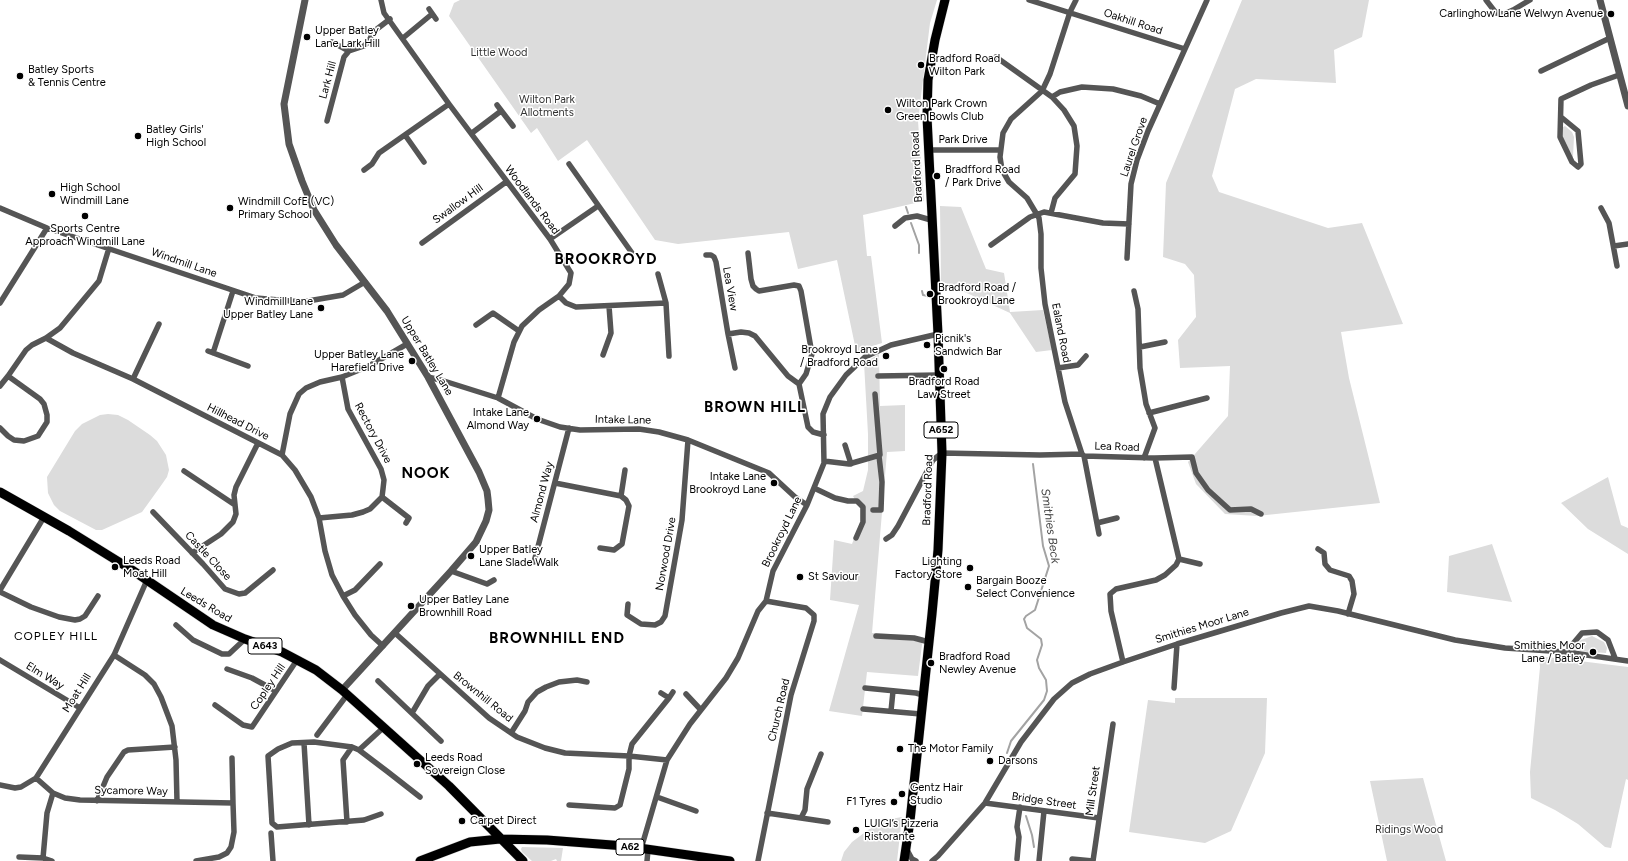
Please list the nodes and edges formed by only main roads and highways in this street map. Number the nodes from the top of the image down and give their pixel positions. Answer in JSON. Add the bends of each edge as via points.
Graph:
{"nodes":[{"id":1,"x":945,"y":0,"type":"edge"},
{"id":2,"x":0,"y":492,"type":"edge"},
{"id":3,"x":500,"y":839,"type":"junction"},
{"id":4,"x":420,"y":861,"type":"edge"},
{"id":5,"x":523,"y":861,"type":"edge"},
{"id":6,"x":730,"y":861,"type":"edge"},
{"id":7,"x":904,"y":861,"type":"edge"}],
"edges":[{"from":1,"to":7,"type":"main road","name":"Bradford Road","number":"A652","via":[[928,80],[928,150],[942,453],[938,550]]},
{"from":2,"to":3,"type":"main road","name":"Leeds Road","number":"A643","via":[[147,580],[213,625],[245,640],[282,652],[316,670],[449,786]]},
{"from":3,"to":4,"type":"main road","number":"A62","via":[[470,842]]},
{"from":3,"to":5,"type":"main road","number":"A643"},
{"from":3,"to":6,"type":"main road","number":"A62","via":[[547,840],[644,849]]}]}
